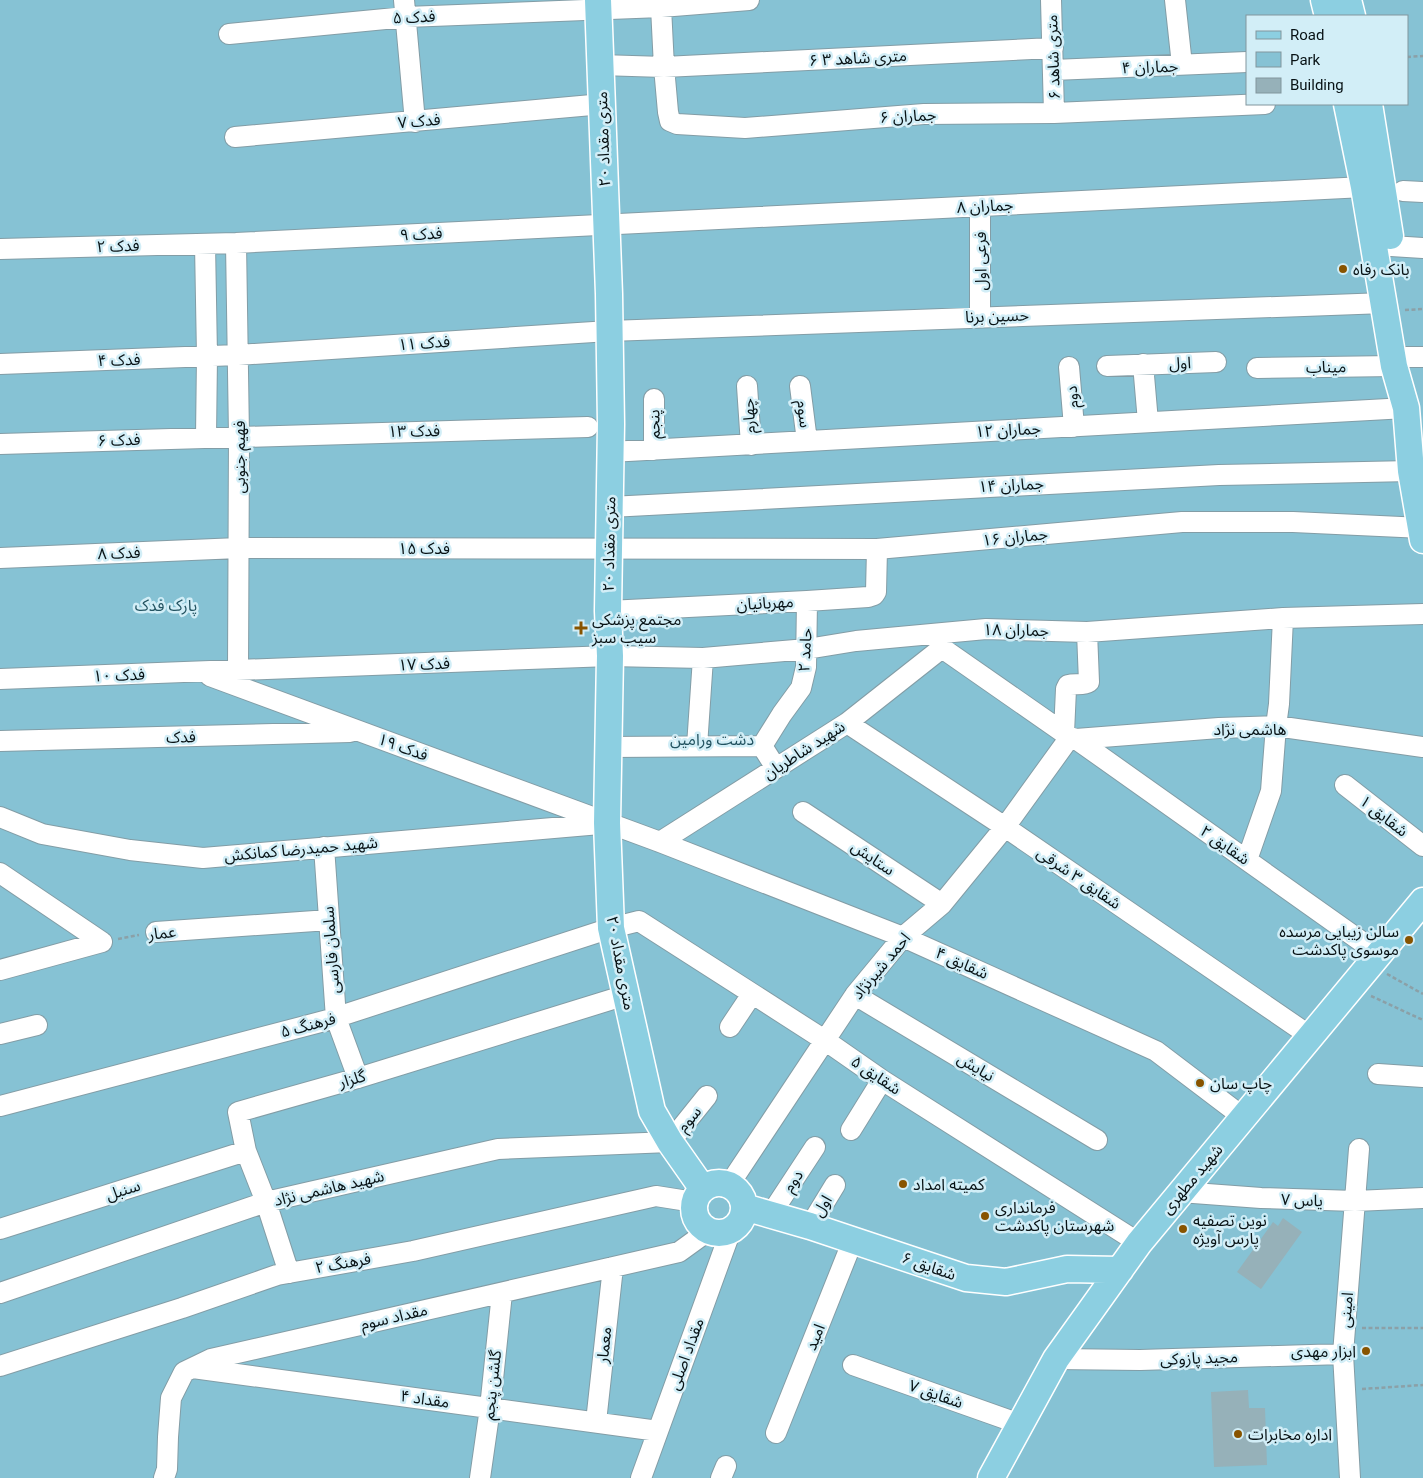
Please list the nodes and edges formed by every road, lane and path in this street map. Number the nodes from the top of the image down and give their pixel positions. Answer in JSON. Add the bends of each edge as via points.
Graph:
{"nodes":[{"id":1,"x":749,"y":0,"type":"edge"},
{"id":2,"x":1051,"y":0,"type":"edge"},
{"id":3,"x":1176,"y":0,"type":"edge"},
{"id":4,"x":1324,"y":0,"type":"edge"},
{"id":5,"x":1348,"y":0,"type":"edge"},
{"id":6,"x":598,"y":5,"type":"edge"},
{"id":7,"x":405,"y":8,"type":"edge"},
{"id":8,"x":661,"y":8,"type":"junction"},
{"id":9,"x":1328,"y":15,"type":"edge"},
{"id":10,"x":1352,"y":15,"type":"edge"},
{"id":11,"x":229,"y":34,"type":"dead end"},
{"id":12,"x":1053,"y":48,"type":"junction"},
{"id":13,"x":1423,"y":56,"type":"edge"},
{"id":14,"x":1408,"y":57,"type":"edge"},
{"id":15,"x":1246,"y":62,"type":"edge"},
{"id":16,"x":600,"y":65,"type":"junction"},
{"id":17,"x":1182,"y":65,"type":"junction"},
{"id":18,"x":664,"y":67,"type":"junction"},
{"id":19,"x":1053,"y":70,"type":"junction"},
{"id":20,"x":602,"y":104,"type":"junction"},
{"id":21,"x":1246,"y":105,"type":"edge"},
{"id":22,"x":1346,"y":105,"type":"edge"},
{"id":23,"x":1369,"y":105,"type":"edge"},
{"id":24,"x":1054,"y":113,"type":"junction"},
{"id":25,"x":415,"y":122,"type":"junction"},
{"id":26,"x":235,"y":137,"type":"dead end"},
{"id":27,"x":1364,"y":187,"type":"junction"},
{"id":28,"x":1403,"y":191,"type":"dead end"},
{"id":29,"x":1423,"y":192,"type":"edge"},
{"id":30,"x":980,"y":206,"type":"junction"},
{"id":31,"x":606,"y":225,"type":"junction"},
{"id":32,"x":236,"y":243,"type":"junction"},
{"id":33,"x":205,"y":244,"type":"junction"},
{"id":34,"x":1391,"y":246,"type":"junction"},
{"id":35,"x":1423,"y":248,"type":"edge"},
{"id":36,"x":0,"y":249,"type":"edge"},
{"id":37,"x":1403,"y":307,"type":"edge"},
{"id":38,"x":980,"y":317,"type":"junction"},
{"id":39,"x":609,"y":331,"type":"junction"},
{"id":40,"x":238,"y":355,"type":"junction"},
{"id":41,"x":207,"y":356,"type":"junction"},
{"id":42,"x":1408,"y":360,"type":"edge"},
{"id":43,"x":1216,"y":362,"type":"dead end"},
{"id":44,"x":0,"y":364,"type":"edge"},
{"id":45,"x":1143,"y":364,"type":"junction"},
{"id":46,"x":1107,"y":366,"type":"dead end"},
{"id":47,"x":1069,"y":367,"type":"dead end"},
{"id":48,"x":1257,"y":368,"type":"dead end"},
{"id":49,"x":748,"y":386,"type":"dead end"},
{"id":50,"x":800,"y":386,"type":"dead end"},
{"id":51,"x":654,"y":399,"type":"dead end"},
{"id":52,"x":1406,"y":408,"type":"junction"},
{"id":53,"x":1148,"y":422,"type":"junction"},
{"id":54,"x":1074,"y":426,"type":"junction"},
{"id":55,"x":588,"y":427,"type":"dead end"},
{"id":56,"x":239,"y":436,"type":"junction"},
{"id":57,"x":206,"y":437,"type":"junction"},
{"id":58,"x":807,"y":441,"type":"junction"},
{"id":59,"x":0,"y":444,"type":"edge"},
{"id":60,"x":751,"y":445,"type":"junction"},
{"id":61,"x":654,"y":450,"type":"junction"},
{"id":62,"x":610,"y":452,"type":"junction"},
{"id":63,"x":1412,"y":471,"type":"junction"},
{"id":64,"x":610,"y":507,"type":"junction"},
{"id":65,"x":1422,"y":532,"type":"edge"},
{"id":66,"x":239,"y":548,"type":"junction"},
{"id":67,"x":609,"y":548,"type":"junction"},
{"id":68,"x":877,"y":549,"type":"junction"},
{"id":69,"x":0,"y":558,"type":"edge"},
{"id":70,"x":807,"y":601,"type":"junction"},
{"id":71,"x":608,"y":611,"type":"junction"},
{"id":72,"x":1423,"y":614,"type":"edge"},
{"id":73,"x":1282,"y":618,"type":"junction"},
{"id":74,"x":1087,"y":632,"type":"junction"},
{"id":75,"x":941,"y":640,"type":"junction"},
{"id":76,"x":806,"y":649,"type":"junction"},
{"id":77,"x":610,"y":656,"type":"junction"},
{"id":78,"x":703,"y":658,"type":"junction"},
{"id":79,"x":238,"y":671,"type":"junction"},
{"id":80,"x":199,"y":672,"type":"junction"},
{"id":81,"x":0,"y":679,"type":"edge"},
{"id":82,"x":847,"y":723,"type":"junction"},
{"id":83,"x":1276,"y":726,"type":"junction"},
{"id":84,"x":362,"y":732,"type":"junction"},
{"id":85,"x":1070,"y":736,"type":"junction"},
{"id":86,"x":0,"y":741,"type":"edge"},
{"id":87,"x":698,"y":746,"type":"junction"},
{"id":88,"x":762,"y":746,"type":"junction"},
{"id":89,"x":1423,"y":747,"type":"edge"},
{"id":90,"x":609,"y":748,"type":"junction"},
{"id":91,"x":776,"y":768,"type":"junction"},
{"id":92,"x":1345,"y":785,"type":"dead end"},
{"id":93,"x":804,"y":812,"type":"dead end"},
{"id":94,"x":0,"y":817,"type":"edge"},
{"id":95,"x":607,"y":823,"type":"junction"},
{"id":96,"x":1005,"y":827,"type":"junction"},
{"id":97,"x":660,"y":842,"type":"junction"},
{"id":98,"x":1423,"y":846,"type":"edge"},
{"id":99,"x":324,"y":847,"type":"junction"},
{"id":100,"x":1247,"y":860,"type":"junction"},
{"id":101,"x":0,"y":873,"type":"edge"},
{"id":102,"x":1423,"y":901,"type":"edge"},
{"id":103,"x":942,"y":904,"type":"junction"},
{"id":104,"x":329,"y":920,"type":"junction"},
{"id":105,"x":612,"y":928,"type":"junction"},
{"id":106,"x":156,"y":932,"type":"joint"},
{"id":107,"x":903,"y":937,"type":"junction"},
{"id":108,"x":102,"y":942,"type":"junction"},
{"id":109,"x":1375,"y":959,"type":"junction"},
{"id":110,"x":0,"y":970,"type":"edge"},
{"id":111,"x":1352,"y":987,"type":"junction"},
{"id":112,"x":752,"y":994,"type":"junction"},
{"id":113,"x":1423,"y":994,"type":"edge"},
{"id":114,"x":626,"y":995,"type":"junction"},
{"id":115,"x":855,"y":995,"type":"junction"},
{"id":116,"x":336,"y":1018,"type":"junction"},
{"id":117,"x":1423,"y":1020,"type":"edge"},
{"id":118,"x":38,"y":1025,"type":"dead end"},
{"id":119,"x":730,"y":1026,"type":"dead end"},
{"id":120,"x":0,"y":1034,"type":"edge"},
{"id":121,"x":1310,"y":1036,"type":"junction"},
{"id":122,"x":826,"y":1041,"type":"junction"},
{"id":123,"x":1378,"y":1074,"type":"dead end"},
{"id":124,"x":1423,"y":1077,"type":"edge"},
{"id":125,"x":358,"y":1078,"type":"junction"},
{"id":126,"x":882,"y":1080,"type":"junction"},
{"id":127,"x":707,"y":1096,"type":"dead end"},
{"id":128,"x":0,"y":1106,"type":"edge"},
{"id":129,"x":1243,"y":1117,"type":"junction"},
{"id":130,"x":851,"y":1130,"type":"dead end"},
{"id":131,"x":1097,"y":1140,"type":"dead end"},
{"id":132,"x":670,"y":1142,"type":"junction"},
{"id":133,"x":815,"y":1148,"type":"dead end"},
{"id":134,"x":246,"y":1150,"type":"junction"},
{"id":135,"x":1359,"y":1150,"type":"dead end"},
{"id":136,"x":729,"y":1185,"type":"junction"},
{"id":137,"x":835,"y":1185,"type":"dead end"},
{"id":138,"x":1180,"y":1192,"type":"junction"},
{"id":139,"x":698,"y":1195,"type":"junction"},
{"id":140,"x":1423,"y":1198,"type":"edge"},
{"id":141,"x":1355,"y":1201,"type":"junction"},
{"id":142,"x":266,"y":1202,"type":"junction"},
{"id":143,"x":744,"y":1207,"type":"junction"},
{"id":144,"x":771,"y":1214,"type":"junction"},
{"id":145,"x":810,"y":1226,"type":"junction"},
{"id":146,"x":0,"y":1230,"type":"edge"},
{"id":147,"x":719,"y":1230,"type":"junction"},
{"id":148,"x":853,"y":1240,"type":"junction"},
{"id":149,"x":1139,"y":1242,"type":"junction"},
{"id":150,"x":613,"y":1267,"type":"junction"},
{"id":151,"x":1120,"y":1270,"type":"junction"},
{"id":152,"x":289,"y":1273,"type":"junction"},
{"id":153,"x":0,"y":1293,"type":"edge"},
{"id":154,"x":502,"y":1293,"type":"junction"},
{"id":155,"x":1344,"y":1328,"type":"junction"},
{"id":156,"x":1423,"y":1328,"type":"edge"},
{"id":157,"x":1342,"y":1354,"type":"junction"},
{"id":158,"x":1056,"y":1359,"type":"junction"},
{"id":159,"x":852,"y":1365,"type":"dead end"},
{"id":160,"x":0,"y":1366,"type":"edge"},
{"id":161,"x":193,"y":1368,"type":"junction"},
{"id":162,"x":1423,"y":1386,"type":"edge"},
{"id":163,"x":1345,"y":1390,"type":"junction"},
{"id":164,"x":490,"y":1408,"type":"junction"},
{"id":165,"x":596,"y":1422,"type":"junction"},
{"id":166,"x":1020,"y":1424,"type":"junction"},
{"id":167,"x":658,"y":1431,"type":"junction"},
{"id":168,"x":776,"y":1433,"type":"dead end"},
{"id":169,"x":164,"y":1478,"type":"edge"},
{"id":170,"x":480,"y":1478,"type":"edge"},
{"id":171,"x":641,"y":1478,"type":"edge"},
{"id":172,"x":991,"y":1478,"type":"edge"},
{"id":173,"x":1350,"y":1478,"type":"edge"}],
"edges":[{"from":1,"to":8,"type":"street","name":"فدک ۵"},
{"from":2,"to":12,"type":"street","name":"۶ متری شاهد"},
{"from":3,"to":17,"type":"street"},
{"from":4,"to":9,"type":"main road"},
{"from":5,"to":10,"type":"main road"},
{"from":6,"to":7,"type":"street","name":"فدک ۵"},
{"from":6,"to":8,"type":"street","name":"فدک ۵"},
{"from":6,"to":16,"type":"main road","name":"۲۰ متری مقداد"},
{"from":7,"to":11,"type":"street","name":"فدک ۵"},
{"from":7,"to":25,"type":"street"},
{"from":8,"to":18,"type":"street"},
{"from":12,"to":18,"type":"street","name":"۶ متری شاهد ۳"},
{"from":12,"to":19,"type":"street","name":"۶ متری شاهد"},
{"from":13,"to":14,"type":"path"},
{"from":15,"to":17,"type":"street","name":"جماران ۴"},
{"from":16,"to":18,"type":"street"},
{"from":16,"to":20,"type":"main road","name":"۲۰ متری مقداد"},
{"from":17,"to":19,"type":"street","name":"جماران ۴"},
{"from":18,"to":24,"type":"street","name":"جماران ۶","via":[[670,121],[677,124],[745,128],[924,114]]},
{"from":19,"to":24,"type":"street","name":"۶ متری شاهد"},
{"from":20,"to":25,"type":"street","name":"فدک ۷"},
{"from":20,"to":31,"type":"main road","name":"۲۰ متری مقداد"},
{"from":21,"to":24,"type":"street","name":"جماران ۶"},
{"from":22,"to":27,"type":"main road"},
{"from":23,"to":34,"type":"main road"},
{"from":25,"to":26,"type":"street","name":"فدک ۷"},
{"from":27,"to":30,"type":"street","name":"جماران ۸"},
{"from":27,"to":37,"type":"main road"},
{"from":28,"to":29,"type":"street"},
{"from":30,"to":31,"type":"street","name":"جماران ۸"},
{"from":30,"to":38,"type":"street","name":"فرعی اول"},
{"from":31,"to":32,"type":"street","name":"فدک ۹"},
{"from":31,"to":39,"type":"main road","name":"۲۰ متری مقداد"},
{"from":32,"to":33,"type":"street","name":"فدک ۲"},
{"from":32,"to":40,"type":"street","name":"فهیم جنوبی"},
{"from":33,"to":36,"type":"street","name":"فدک ۲"},
{"from":33,"to":41,"type":"street","name":"فهیم جنوبی"},
{"from":34,"to":35,"type":"street"},
{"from":34,"to":37,"type":"main road"},
{"from":37,"to":38,"type":"street","name":"حسین برنا"},
{"from":37,"to":42,"type":"main road"},
{"from":38,"to":39,"type":"street","name":"حسین برنا"},
{"from":39,"to":40,"type":"street","name":"فدک ۱۱"},
{"from":39,"to":62,"type":"main road","name":"۲۰ متری مقداد"},
{"from":40,"to":41,"type":"street","name":"فدک ۴"},
{"from":40,"to":56,"type":"street","name":"فهیم جنوبی"},
{"from":41,"to":44,"type":"street","name":"فدک ۴"},
{"from":41,"to":57,"type":"street","name":"فهیم جنوبی"},
{"from":42,"to":48,"type":"street","name":"میناب"},
{"from":42,"to":52,"type":"main road"},
{"from":43,"to":45,"type":"street","name":"اول"},
{"from":45,"to":46,"type":"street","name":"اول"},
{"from":45,"to":53,"type":"street"},
{"from":47,"to":54,"type":"street","name":"دوم"},
{"from":49,"to":60,"type":"street","name":"چهارم"},
{"from":50,"to":58,"type":"street","name":"سوم"},
{"from":51,"to":61,"type":"street","name":"پنجم"},
{"from":52,"to":53,"type":"street","name":"جماران ۱۲"},
{"from":52,"to":63,"type":"main road"},
{"from":53,"to":54,"type":"street","name":"جماران ۱۲"},
{"from":54,"to":58,"type":"street","name":"جماران ۱۲"},
{"from":55,"to":56,"type":"street","name":"فدک ۱۳"},
{"from":56,"to":57,"type":"street","name":"فدک ۶"},
{"from":56,"to":66,"type":"street","name":"فهیم جنوبی"},
{"from":57,"to":59,"type":"street","name":"فدک ۶"},
{"from":58,"to":60,"type":"street","name":"جماران ۱۲"},
{"from":60,"to":61,"type":"street","name":"جماران ۱۲"},
{"from":61,"to":62,"type":"street","name":"جماران ۱۲"},
{"from":62,"to":64,"type":"main road","name":"۲۰ متری مقداد"},
{"from":63,"to":64,"type":"street","name":"جماران ۱۴","via":[[1218,475]]},
{"from":63,"to":65,"type":"main road"},
{"from":64,"to":67,"type":"main road","name":"۲۰ متری مقداد"},
{"from":65,"to":68,"type":"street","name":"جماران ۱۶","via":[[1293,522],[1182,522]]},
{"from":66,"to":67,"type":"street","name":"فدک ۱۵"},
{"from":66,"to":69,"type":"street","name":"فدک ۸"},
{"from":66,"to":79,"type":"street","name":"فهیم جنوبی"},
{"from":67,"to":68,"type":"street","name":"جماران ۱۶"},
{"from":67,"to":71,"type":"main road","name":"۲۰ متری مقداد"},
{"from":68,"to":70,"type":"street","name":"مهربانیان","via":[[874,595]]},
{"from":70,"to":71,"type":"street","name":"مهربانیان"},
{"from":70,"to":76,"type":"street","name":"حامد ۲"},
{"from":71,"to":77,"type":"main road","name":"۲۰ متری مقداد"},
{"from":72,"to":73,"type":"street","name":"جماران ۱۸"},
{"from":73,"to":74,"type":"street","name":"جماران ۱۸"},
{"from":73,"to":83,"type":"street"},
{"from":74,"to":75,"type":"street","name":"جماران ۱۸","via":[[986,629]]},
{"from":74,"to":85,"type":"street","via":[[1089,682],[1071,684],[1066,689]]},
{"from":75,"to":76,"type":"street","name":"جماران ۱۸","via":[[856,641]]},
{"from":75,"to":82,"type":"street","name":"شهید شاطریان"},
{"from":75,"to":85,"type":"street","name":"شقایق ۲"},
{"from":76,"to":78,"type":"street","name":"جماران ۱۸"},
{"from":76,"to":88,"type":"street","name":"حامد ۲","via":[[801,688]]},
{"from":77,"to":78,"type":"street","name":"جماران ۱۸"},
{"from":77,"to":79,"type":"street","name":"فدک ۱۷"},
{"from":77,"to":90,"type":"main road","name":"۲۰ متری مقداد"},
{"from":78,"to":87,"type":"street"},
{"from":79,"to":80,"type":"street","name":"فدک ۱۰"},
{"from":80,"to":81,"type":"street","name":"فدک ۱۰"},
{"from":80,"to":84,"type":"street","name":"فدک ۱۹"},
{"from":82,"to":91,"type":"street","name":"شهید شاطریان"},
{"from":82,"to":96,"type":"street","name":"شقایق ۳ شرقی"},
{"from":83,"to":85,"type":"street","name":"هاشمی نژاد"},
{"from":83,"to":89,"type":"street","name":"هاشمی نژاد"},
{"from":83,"to":100,"type":"street","via":[[1272,791]]},
{"from":84,"to":86,"type":"street","name":"فدک"},
{"from":84,"to":95,"type":"street","name":"فدک ۱۹"},
{"from":85,"to":96,"type":"street","name":"احمد شیرنژاد"},
{"from":85,"to":100,"type":"street","name":"شقایق ۲"},
{"from":87,"to":88,"type":"street"},
{"from":87,"to":90,"type":"street"},
{"from":88,"to":91,"type":"street"},
{"from":90,"to":95,"type":"main road","name":"۲۰ متری مقداد"},
{"from":91,"to":97,"type":"street","name":"شهید شاطریان"},
{"from":92,"to":98,"type":"street","name":"شقایق ۱"},
{"from":93,"to":103,"type":"street","name":"ستایش"},
{"from":94,"to":99,"type":"street","name":"شهید حمیدرضا کمانکش","via":[[42,834],[130,850],[204,858]]},
{"from":95,"to":97,"type":"street","name":"شقایق ۴"},
{"from":95,"to":99,"type":"street","name":"شهید حمیدرضا کمانکش"},
{"from":95,"to":105,"type":"main road","name":"۲۰ متری مقداد"},
{"from":96,"to":103,"type":"street","name":"احمد شیرنژاد"},
{"from":96,"to":121,"type":"street","name":"شقایق ۳ شرقی"},
{"from":97,"to":107,"type":"street","name":"شقایق ۴"},
{"from":99,"to":104,"type":"street","name":"سلمان فارسی"},
{"from":100,"to":109,"type":"street","name":"شقایق ۲"},
{"from":101,"to":108,"type":"street"},
{"from":102,"to":109,"type":"main road","name":"شهید مطهری"},
{"from":103,"to":107,"type":"street","name":"احمد شیرنژاد"},
{"from":104,"to":106,"type":"street","name":"عمار"},
{"from":104,"to":116,"type":"street","name":"سلمان فارسی"},
{"from":105,"to":112,"type":"street","name":"شقایق ۵","via":[[639,921]]},
{"from":105,"to":114,"type":"main road","name":"۲۰ متری مقداد"},
{"from":105,"to":116,"type":"street","name":"فرهنگ ۵"},
{"from":106,"to":108,"type":"path","name":"عمار"},
{"from":107,"to":115,"type":"street","name":"احمد شیرنژاد"},
{"from":107,"to":129,"type":"street","name":"شقایق ۴","via":[[1156,1050]]},
{"from":108,"to":110,"type":"street"},
{"from":109,"to":111,"type":"main road","name":"شهید مطهری"},
{"from":109,"to":113,"type":"path"},
{"from":111,"to":117,"type":"path"},
{"from":111,"to":121,"type":"main road","name":"شهید مطهری"},
{"from":112,"to":119,"type":"street"},
{"from":112,"to":122,"type":"street","name":"شقایق ۵"},
{"from":114,"to":125,"type":"street","name":"گلزار"},
{"from":114,"to":132,"type":"main road","name":"۲۰ متری مقداد","via":[[652,1111]]},
{"from":115,"to":122,"type":"street","name":"احمد شیرنژاد"},
{"from":115,"to":131,"type":"street","name":"نیایش"},
{"from":116,"to":125,"type":"street","name":"سلمان فارسی"},
{"from":116,"to":128,"type":"street","name":"فرهنگ ۵"},
{"from":118,"to":120,"type":"street"},
{"from":121,"to":129,"type":"main road","name":"شهید مطهری"},
{"from":122,"to":126,"type":"street","name":"شقایق ۵"},
{"from":122,"to":136,"type":"street","name":"احمد شیرنژاد"},
{"from":123,"to":124,"type":"street"},
{"from":125,"to":134,"type":"street","name":"گلزار","via":[[238,1112]]},
{"from":126,"to":130,"type":"street"},
{"from":126,"to":149,"type":"street","name":"شقایق ۵"},
{"from":127,"to":132,"type":"street","name":"سوم"},
{"from":129,"to":138,"type":"main road","name":"شهید مطهری"},
{"from":132,"to":139,"type":"main road","name":"۲۰ متری مقداد"},
{"from":132,"to":142,"type":"street","name":"شهید هاشمی نژاد","via":[[498,1149]]},
{"from":133,"to":144,"type":"street","name":"دوم"},
{"from":134,"to":142,"type":"street","name":"گلزار"},
{"from":134,"to":146,"type":"street","name":"سنبل"},
{"from":135,"to":141,"type":"street","name":"امینی"},
{"from":136,"to":139,"type":"main road","via":[[711,1184]]},
{"from":136,"to":143,"type":"main road","via":[[737,1190]]},
{"from":137,"to":145,"type":"street","name":"اول"},
{"from":138,"to":141,"type":"street","name":"یاس ۷"},
{"from":138,"to":149,"type":"main road","name":"شهید مطهری"},
{"from":139,"to":147,"type":"main road","via":[[694,1211],[696,1219],[701,1226]]},
{"from":139,"to":152,"type":"street","name":"فرهنگ ۲","via":[[656,1196],[413,1251]]},
{"from":140,"to":141,"type":"street","name":"یاس ۷"},
{"from":141,"to":155,"type":"street","name":"امینی"},
{"from":142,"to":152,"type":"street","name":"گلزار"},
{"from":142,"to":153,"type":"street","name":"شهید هاشمی نژاد"},
{"from":143,"to":144,"type":"main road","name":"شقایق ۶"},
{"from":143,"to":147,"type":"main road","via":[[738,1224]]},
{"from":144,"to":145,"type":"main road","name":"شقایق ۶"},
{"from":145,"to":148,"type":"main road","name":"شقایق ۶"},
{"from":147,"to":150,"type":"street","name":"مقداد سوم","via":[[679,1252]]},
{"from":147,"to":167,"type":"street","name":"مقداد اصلی"},
{"from":148,"to":151,"type":"main road","name":"شقایق ۶","via":[[966,1278],[1006,1282],[1067,1269]]},
{"from":148,"to":168,"type":"street","name":"امید"},
{"from":149,"to":151,"type":"main road","name":"شهید مطهری"},
{"from":150,"to":154,"type":"street","name":"مقداد سوم"},
{"from":150,"to":165,"type":"street","name":"معمار"},
{"from":151,"to":158,"type":"main road","name":"شهید مطهری"},
{"from":152,"to":160,"type":"street","name":"فرهنگ ۲"},
{"from":154,"to":161,"type":"street","name":"مقداد سوم","via":[[211,1359]]},
{"from":154,"to":164,"type":"street","name":"گلشن پنجم"},
{"from":155,"to":156,"type":"path"},
{"from":155,"to":157,"type":"street","name":"امینی"},
{"from":157,"to":158,"type":"street","name":"مجید پازوکی"},
{"from":157,"to":163,"type":"street","name":"امینی"},
{"from":158,"to":166,"type":"main road","name":"شهید مطهری"},
{"from":159,"to":166,"type":"street","name":"شقایق ۷"},
{"from":161,"to":164,"type":"street","name":"مقداد ۴"},
{"from":161,"to":169,"type":"street","name":"مقداد سوم","via":[[184,1372],[171,1398],[168,1470]]},
{"from":162,"to":163,"type":"path"},
{"from":163,"to":173,"type":"street","name":"امینی"},
{"from":164,"to":165,"type":"street","name":"مقداد ۴"},
{"from":164,"to":170,"type":"street","name":"گلشن پنجم"},
{"from":165,"to":167,"type":"street","name":"مقداد ۴"},
{"from":166,"to":172,"type":"main road","name":"شهید مطهری"},
{"from":167,"to":171,"type":"street","name":"مقداد اصلی"}]}
